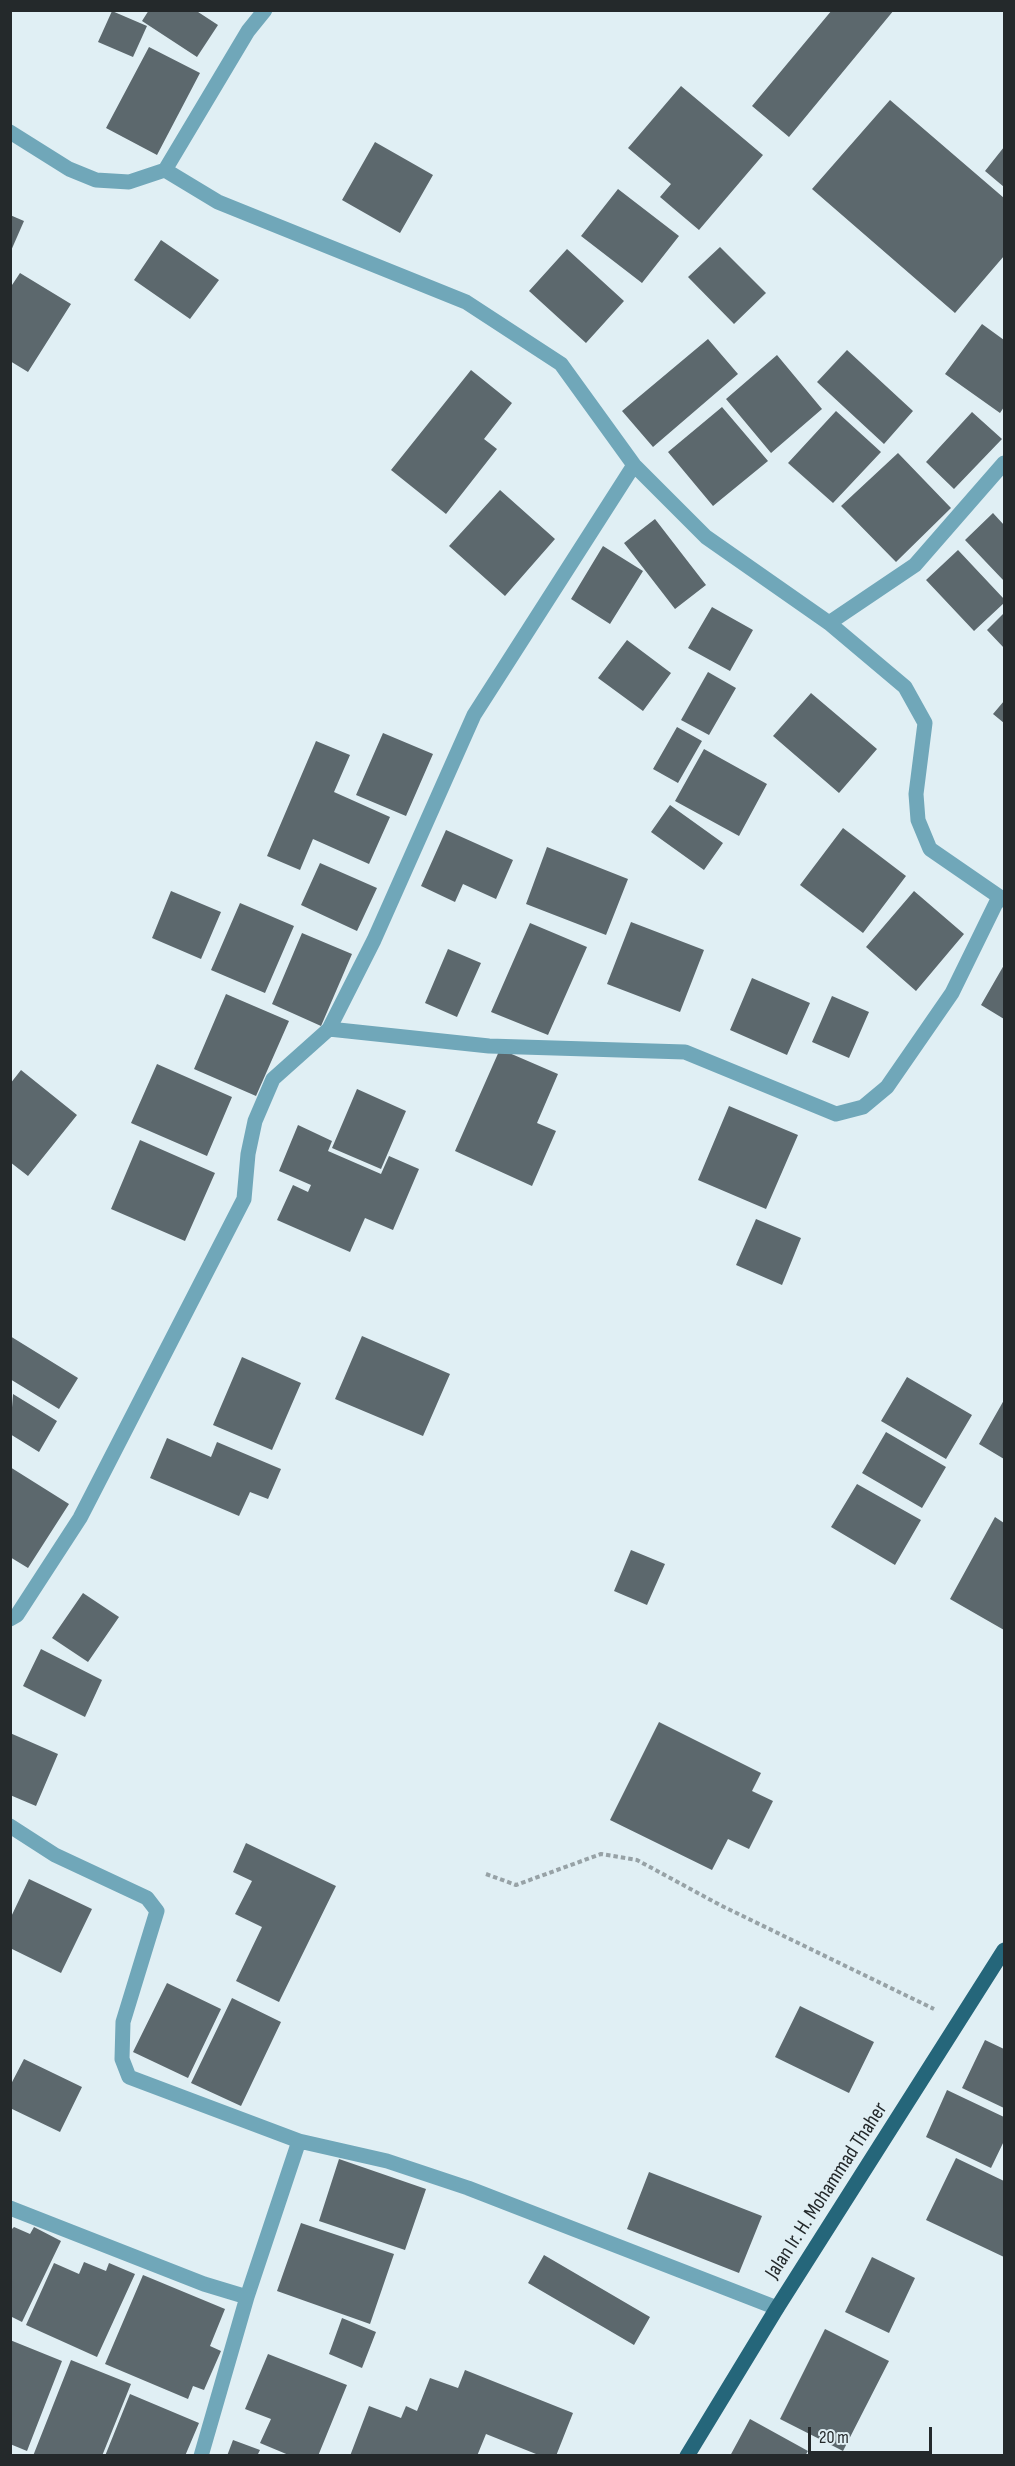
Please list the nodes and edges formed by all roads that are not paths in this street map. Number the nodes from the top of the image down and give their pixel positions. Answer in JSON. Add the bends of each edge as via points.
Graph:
{"nodes":[{"id":1,"x":265,"y":10,"type":"edge"},
{"id":2,"x":10,"y":132,"type":"edge"},
{"id":3,"x":165,"y":170,"type":"junction"},
{"id":4,"x":1005,"y":464,"type":"edge"},
{"id":5,"x":634,"y":465,"type":"junction"},
{"id":6,"x":829,"y":623,"type":"junction"},
{"id":7,"x":1002,"y":898,"type":"edge"},
{"id":8,"x":329,"y":1029,"type":"junction"},
{"id":9,"x":10,"y":1619,"type":"edge"},
{"id":10,"x":10,"y":1826,"type":"edge"},
{"id":11,"x":1005,"y":1950,"type":"edge"},
{"id":12,"x":299,"y":2141,"type":"junction"},
{"id":13,"x":10,"y":2208,"type":"edge"},
{"id":14,"x":247,"y":2297,"type":"junction"},
{"id":15,"x":777,"y":2308,"type":"junction"},
{"id":16,"x":201,"y":2456,"type":"edge"},
{"id":17,"x":687,"y":2456,"type":"edge"}],
"edges":[{"from":1,"to":3,"type":"street","via":[[248,31]]},
{"from":2,"to":3,"type":"street","via":[[69,169],[96,180],[129,182]]},
{"from":3,"to":5,"type":"street","via":[[218,201],[466,302],[561,364]]},
{"from":4,"to":6,"type":"street","via":[[915,565]]},
{"from":5,"to":6,"type":"street","via":[[706,537]]},
{"from":5,"to":8,"type":"street","via":[[474,715],[374,939]]},
{"from":6,"to":7,"type":"street","via":[[904,687],[925,723],[916,794],[918,820],[930,849]]},
{"from":7,"to":8,"type":"street","via":[[952,993],[887,1087],[863,1107],[836,1114],[685,1052],[489,1046]]},
{"from":8,"to":9,"type":"street","via":[[273,1079],[255,1121],[244,1199],[80,1518],[17,1615]]},
{"from":10,"to":12,"type":"street","via":[[55,1855],[147,1898],[157,1911],[123,2022],[122,2059],[129,2077]]},
{"from":11,"to":15,"type":"main road","name":"Jalan Ir. H. Mohammad Thaher"},
{"from":12,"to":14,"type":"street"},
{"from":12,"to":15,"type":"street","via":[[387,2161],[468,2188]]},
{"from":13,"to":14,"type":"street","via":[[193,2280]]},
{"from":14,"to":16,"type":"street"},
{"from":15,"to":17,"type":"main road","name":"Jalan Ir. H. Mohammad Thaher"}]}
